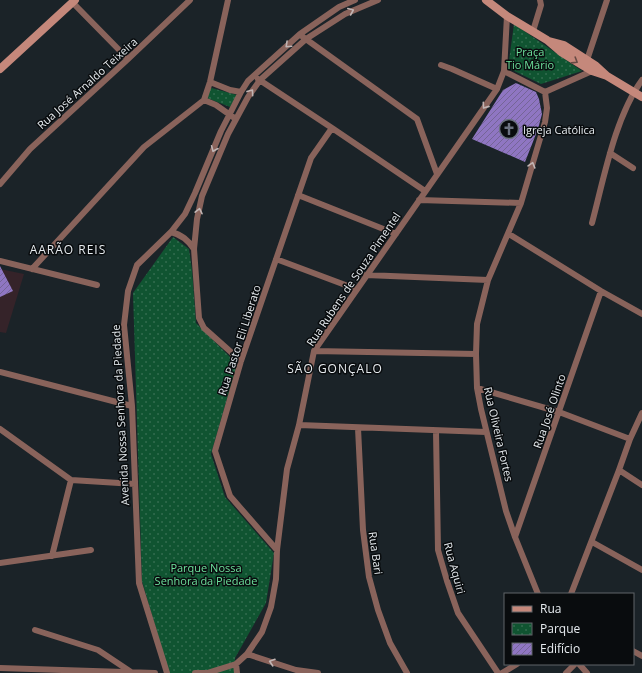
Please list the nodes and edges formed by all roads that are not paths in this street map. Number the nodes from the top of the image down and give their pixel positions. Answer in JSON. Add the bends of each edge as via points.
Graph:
{"nodes":[{"id":1,"x":190,"y":0,"type":"edge"},
{"id":2,"x":228,"y":0,"type":"edge"},
{"id":3,"x":355,"y":0,"type":"edge"},
{"id":4,"x":378,"y":0,"type":"edge"},
{"id":5,"x":486,"y":0,"type":"edge"},
{"id":6,"x":540,"y":0,"type":"edge"},
{"id":7,"x":607,"y":0,"type":"edge"},
{"id":8,"x":74,"y":1,"type":"edge"},
{"id":9,"x":507,"y":16,"type":"junction"},
{"id":10,"x":533,"y":31,"type":"junction"},
{"id":11,"x":300,"y":34,"type":"junction"},
{"id":12,"x":306,"y":39,"type":"junction"},
{"id":13,"x":547,"y":40,"type":"junction"},
{"id":14,"x":128,"y":59,"type":"junction"},
{"id":15,"x":587,"y":60,"type":"junction"},
{"id":16,"x":441,"y":66,"type":"dead end"},
{"id":17,"x":593,"y":68,"type":"junction"},
{"id":18,"x":0,"y":69,"type":"edge"},
{"id":19,"x":504,"y":71,"type":"junction"},
{"id":20,"x":253,"y":77,"type":"junction"},
{"id":21,"x":260,"y":80,"type":"junction"},
{"id":22,"x":642,"y":80,"type":"edge"},
{"id":23,"x":210,"y":82,"type":"junction"},
{"id":24,"x":497,"y":89,"type":"junction"},
{"id":25,"x":241,"y":92,"type":"junction"},
{"id":26,"x":544,"y":92,"type":"junction"},
{"id":27,"x":634,"y":92,"type":"junction"},
{"id":28,"x":642,"y":97,"type":"edge"},
{"id":29,"x":204,"y":100,"type":"junction"},
{"id":30,"x":229,"y":116,"type":"junction"},
{"id":31,"x":236,"y":119,"type":"junction"},
{"id":32,"x":332,"y":128,"type":"junction"},
{"id":33,"x":610,"y":153,"type":"junction"},
{"id":34,"x":634,"y":168,"type":"dead end"},
{"id":35,"x":437,"y":174,"type":"junction"},
{"id":36,"x":0,"y":184,"type":"edge"},
{"id":37,"x":425,"y":191,"type":"junction"},
{"id":38,"x":298,"y":195,"type":"junction"},
{"id":39,"x":419,"y":200,"type":"junction"},
{"id":40,"x":521,"y":203,"type":"junction"},
{"id":41,"x":592,"y":223,"type":"dead end"},
{"id":42,"x":171,"y":232,"type":"junction"},
{"id":43,"x":396,"y":234,"type":"junction"},
{"id":44,"x":508,"y":234,"type":"junction"},
{"id":45,"x":195,"y":239,"type":"junction"},
{"id":46,"x":188,"y":240,"type":"junction"},
{"id":47,"x":194,"y":249,"type":"junction"},
{"id":48,"x":276,"y":259,"type":"junction"},
{"id":49,"x":0,"y":261,"type":"edge"},
{"id":50,"x":32,"y":269,"type":"junction"},
{"id":51,"x":366,"y":275,"type":"junction"},
{"id":52,"x":488,"y":280,"type":"junction"},
{"id":53,"x":97,"y":284,"type":"dead end"},
{"id":54,"x":356,"y":289,"type":"junction"},
{"id":55,"x":601,"y":292,"type":"junction"},
{"id":56,"x":642,"y":314,"type":"edge"},
{"id":57,"x":314,"y":350,"type":"junction"},
{"id":58,"x":476,"y":354,"type":"junction"},
{"id":59,"x":241,"y":361,"type":"junction"},
{"id":60,"x":0,"y":372,"type":"edge"},
{"id":61,"x":477,"y":388,"type":"junction"},
{"id":62,"x":132,"y":406,"type":"junction"},
{"id":63,"x":559,"y":412,"type":"junction"},
{"id":64,"x":642,"y":413,"type":"edge"},
{"id":65,"x":299,"y":425,"type":"junction"},
{"id":66,"x":358,"y":428,"type":"junction"},
{"id":67,"x":0,"y":429,"type":"edge"},
{"id":68,"x":436,"y":431,"type":"junction"},
{"id":69,"x":486,"y":432,"type":"junction"},
{"id":70,"x":630,"y":438,"type":"junction"},
{"id":71,"x":619,"y":470,"type":"junction"},
{"id":72,"x":72,"y":480,"type":"junction"},
{"id":73,"x":135,"y":484,"type":"junction"},
{"id":74,"x":642,"y":485,"type":"edge"},
{"id":75,"x":515,"y":537,"type":"junction"},
{"id":76,"x":592,"y":542,"type":"junction"},
{"id":77,"x":91,"y":550,"type":"dead end"},
{"id":78,"x":277,"y":550,"type":"junction"},
{"id":79,"x":52,"y":556,"type":"junction"},
{"id":80,"x":0,"y":563,"type":"edge"},
{"id":81,"x":642,"y":570,"type":"edge"},
{"id":82,"x":539,"y":593,"type":"edge"},
{"id":83,"x":571,"y":593,"type":"edge"},
{"id":84,"x":35,"y":630,"type":"dead end"},
{"id":85,"x":248,"y":654,"type":"junction"},
{"id":86,"x":236,"y":664,"type":"junction"},
{"id":87,"x":515,"y":665,"type":"edge"},
{"id":88,"x":574,"y":665,"type":"edge"},
{"id":89,"x":580,"y":665,"type":"edge"},
{"id":90,"x":0,"y":668,"type":"edge"},
{"id":91,"x":132,"y":672,"type":"edge"},
{"id":92,"x":296,"y":672,"type":"edge"},
{"id":93,"x":155,"y":673,"type":"edge"},
{"id":94,"x":167,"y":673,"type":"edge"},
{"id":95,"x":196,"y":673,"type":"edge"},
{"id":96,"x":237,"y":673,"type":"edge"},
{"id":97,"x":318,"y":673,"type":"edge"},
{"id":98,"x":407,"y":673,"type":"edge"},
{"id":99,"x":498,"y":673,"type":"edge"},
{"id":100,"x":502,"y":673,"type":"edge"},
{"id":101,"x":566,"y":673,"type":"edge"},
{"id":102,"x":587,"y":673,"type":"edge"}],
"edges":[{"from":1,"to":14,"type":"street","name":"Rua José Arnaldo Teixeira"},
{"from":2,"to":23,"type":"street"},
{"from":3,"to":11,"type":"street","name":"Avenida Nossa Senhora da Piedade","via":[[339,7]]},
{"from":12,"to":4,"type":"street","one_way":true,"via":[[345,14]]},
{"from":5,"to":9,"type":"street"},
{"from":6,"to":10,"type":"street","via":[[542,5]]},
{"from":7,"to":15,"type":"street"},
{"from":8,"to":14,"type":"street"},
{"from":8,"to":18,"type":"street"},
{"from":9,"to":10,"type":"street"},
{"from":9,"to":19,"type":"street","name":"Rua Rubens de Souza Pimentel"},
{"from":10,"to":13,"type":"street"},
{"from":11,"to":12,"type":"street"},
{"from":11,"to":20,"type":"street","name":"Avenida Nossa Senhora da Piedade","one_way":true},
{"from":12,"to":21,"type":"street"},
{"from":12,"to":35,"type":"street","via":[[417,119]]},
{"from":13,"to":15,"type":"street","via":[[564,46]]},
{"from":13,"to":17,"type":"street","one_way":true,"via":[[561,52]]},
{"from":14,"to":36,"type":"street","name":"Rua José Arnaldo Teixeira","via":[[30,149]]},
{"from":15,"to":17,"type":"street"},
{"from":16,"to":24,"type":"street"},
{"from":17,"to":26,"type":"street"},
{"from":17,"to":27,"type":"street"},
{"from":19,"to":24,"type":"street","name":"Rua Rubens de Souza Pimentel"},
{"from":19,"to":26,"type":"street"},
{"from":20,"to":21,"type":"street"},
{"from":20,"to":25,"type":"street","name":"Avenida Nossa Senhora da Piedade"},
{"from":31,"to":21,"type":"street","one_way":true},
{"from":21,"to":32,"type":"street"},
{"from":22,"to":27,"type":"street"},
{"from":23,"to":25,"type":"street"},
{"from":23,"to":29,"type":"street"},
{"from":24,"to":35,"type":"street","name":"Rua Rubens de Souza Pimentel","one_way":true},
{"from":25,"to":30,"type":"street","name":"Avenida Nossa Senhora da Piedade"},
{"from":40,"to":26,"type":"street","name":"Rua Oliveira Fortes","one_way":true,"via":[[545,122],[547,108]]},
{"from":27,"to":28,"type":"street"},
{"from":27,"to":33,"type":"street"},
{"from":29,"to":30,"type":"street","via":[[216,105]]},
{"from":29,"to":50,"type":"street","via":[[144,147]]},
{"from":30,"to":31,"type":"street"},
{"from":30,"to":42,"type":"street","name":"Avenida Nossa Senhora da Piedade","one_way":true,"via":[[185,214]]},
{"from":45,"to":31,"type":"street","one_way":true,"via":[[202,196]]},
{"from":32,"to":37,"type":"street"},
{"from":32,"to":38,"type":"street","name":"Rua Pastor Eli Liberato","via":[[311,158]]},
{"from":33,"to":34,"type":"street"},
{"from":33,"to":41,"type":"street"},
{"from":35,"to":37,"type":"street","name":"Rua Rubens de Souza Pimentel"},
{"from":37,"to":39,"type":"street","name":"Rua Rubens de Souza Pimentel"},
{"from":38,"to":43,"type":"street"},
{"from":38,"to":48,"type":"street","name":"Rua Pastor Eli Liberato"},
{"from":39,"to":40,"type":"street"},
{"from":39,"to":43,"type":"street","name":"Rua Rubens de Souza Pimentel"},
{"from":40,"to":44,"type":"street","name":"Rua Oliveira Fortes"},
{"from":42,"to":46,"type":"street","via":[[180,234]]},
{"from":42,"to":62,"type":"street","name":"Avenida Nossa Senhora da Piedade","via":[[137,265],[128,291],[124,325]]},
{"from":43,"to":51,"type":"street","name":"Rua Rubens de Souza Pimentel"},
{"from":44,"to":52,"type":"street","name":"Rua Oliveira Fortes"},
{"from":44,"to":55,"type":"street"},
{"from":45,"to":46,"type":"street"},
{"from":45,"to":47,"type":"street"},
{"from":46,"to":47,"type":"street"},
{"from":47,"to":59,"type":"street","via":[[199,318],[204,328]]},
{"from":48,"to":54,"type":"street"},
{"from":48,"to":59,"type":"street","name":"Rua Pastor Eli Liberato"},
{"from":49,"to":50,"type":"street"},
{"from":50,"to":53,"type":"street"},
{"from":51,"to":52,"type":"street"},
{"from":51,"to":54,"type":"street","name":"Rua Rubens de Souza Pimentel"},
{"from":52,"to":58,"type":"street","name":"Rua Oliveira Fortes","via":[[477,324]]},
{"from":54,"to":57,"type":"street","name":"Rua Rubens de Souza Pimentel"},
{"from":55,"to":56,"type":"street"},
{"from":55,"to":63,"type":"street","name":"Rua José Olinto"},
{"from":57,"to":58,"type":"street"},
{"from":57,"to":65,"type":"street","name":"Rua Rubens de Souza Pimentel"},
{"from":58,"to":61,"type":"street","name":"Rua Oliveira Fortes"},
{"from":59,"to":78,"type":"street","name":"Rua Pastor Eli Liberato","via":[[215,451],[230,496]]},
{"from":60,"to":62,"type":"street"},
{"from":61,"to":63,"type":"street"},
{"from":61,"to":69,"type":"street","name":"Rua Oliveira Fortes"},
{"from":62,"to":73,"type":"street","name":"Avenida Nossa Senhora da Piedade"},
{"from":63,"to":70,"type":"street"},
{"from":63,"to":75,"type":"street","name":"Rua José Olinto"},
{"from":64,"to":70,"type":"street"},
{"from":65,"to":66,"type":"street"},
{"from":65,"to":78,"type":"street","name":"Rua Rubens de Souza Pimentel","via":[[287,469]]},
{"from":66,"to":68,"type":"street"},
{"from":66,"to":98,"type":"street","name":"Rua Bari","via":[[363,530],[369,577],[390,643]]},
{"from":67,"to":72,"type":"street"},
{"from":68,"to":69,"type":"street"},
{"from":68,"to":99,"type":"street","name":"Rua Aquiri","via":[[438,550],[458,613]]},
{"from":69,"to":75,"type":"street","name":"Rua Oliveira Fortes"},
{"from":70,"to":71,"type":"street"},
{"from":71,"to":74,"type":"street"},
{"from":71,"to":76,"type":"street"},
{"from":72,"to":73,"type":"street"},
{"from":72,"to":79,"type":"street"},
{"from":73,"to":94,"type":"street","name":"Avenida Nossa Senhora da Piedade","via":[[139,583]]},
{"from":75,"to":82,"type":"street","name":"Rua Oliveira Fortes"},
{"from":76,"to":81,"type":"street"},
{"from":76,"to":83,"type":"street"},
{"from":77,"to":79,"type":"street"},
{"from":78,"to":85,"type":"street","name":"Rua Rubens de Souza Pimentel","via":[[276,579],[271,607],[262,632]]},
{"from":79,"to":80,"type":"street"},
{"from":84,"to":91,"type":"street","via":[[98,650]]},
{"from":85,"to":86,"type":"street","name":"Rua Rubens de Souza Pimentel"},
{"from":92,"to":85,"type":"street","one_way":true},
{"from":86,"to":95,"type":"street","name":"Rua Rubens de Souza Pimentel","via":[[207,673]]},
{"from":86,"to":96,"type":"street"},
{"from":87,"to":100,"type":"street"},
{"from":88,"to":101,"type":"street"},
{"from":89,"to":102,"type":"street"},
{"from":90,"to":91,"type":"street"},
{"from":91,"to":93,"type":"street"},
{"from":92,"to":97,"type":"street"}]}
